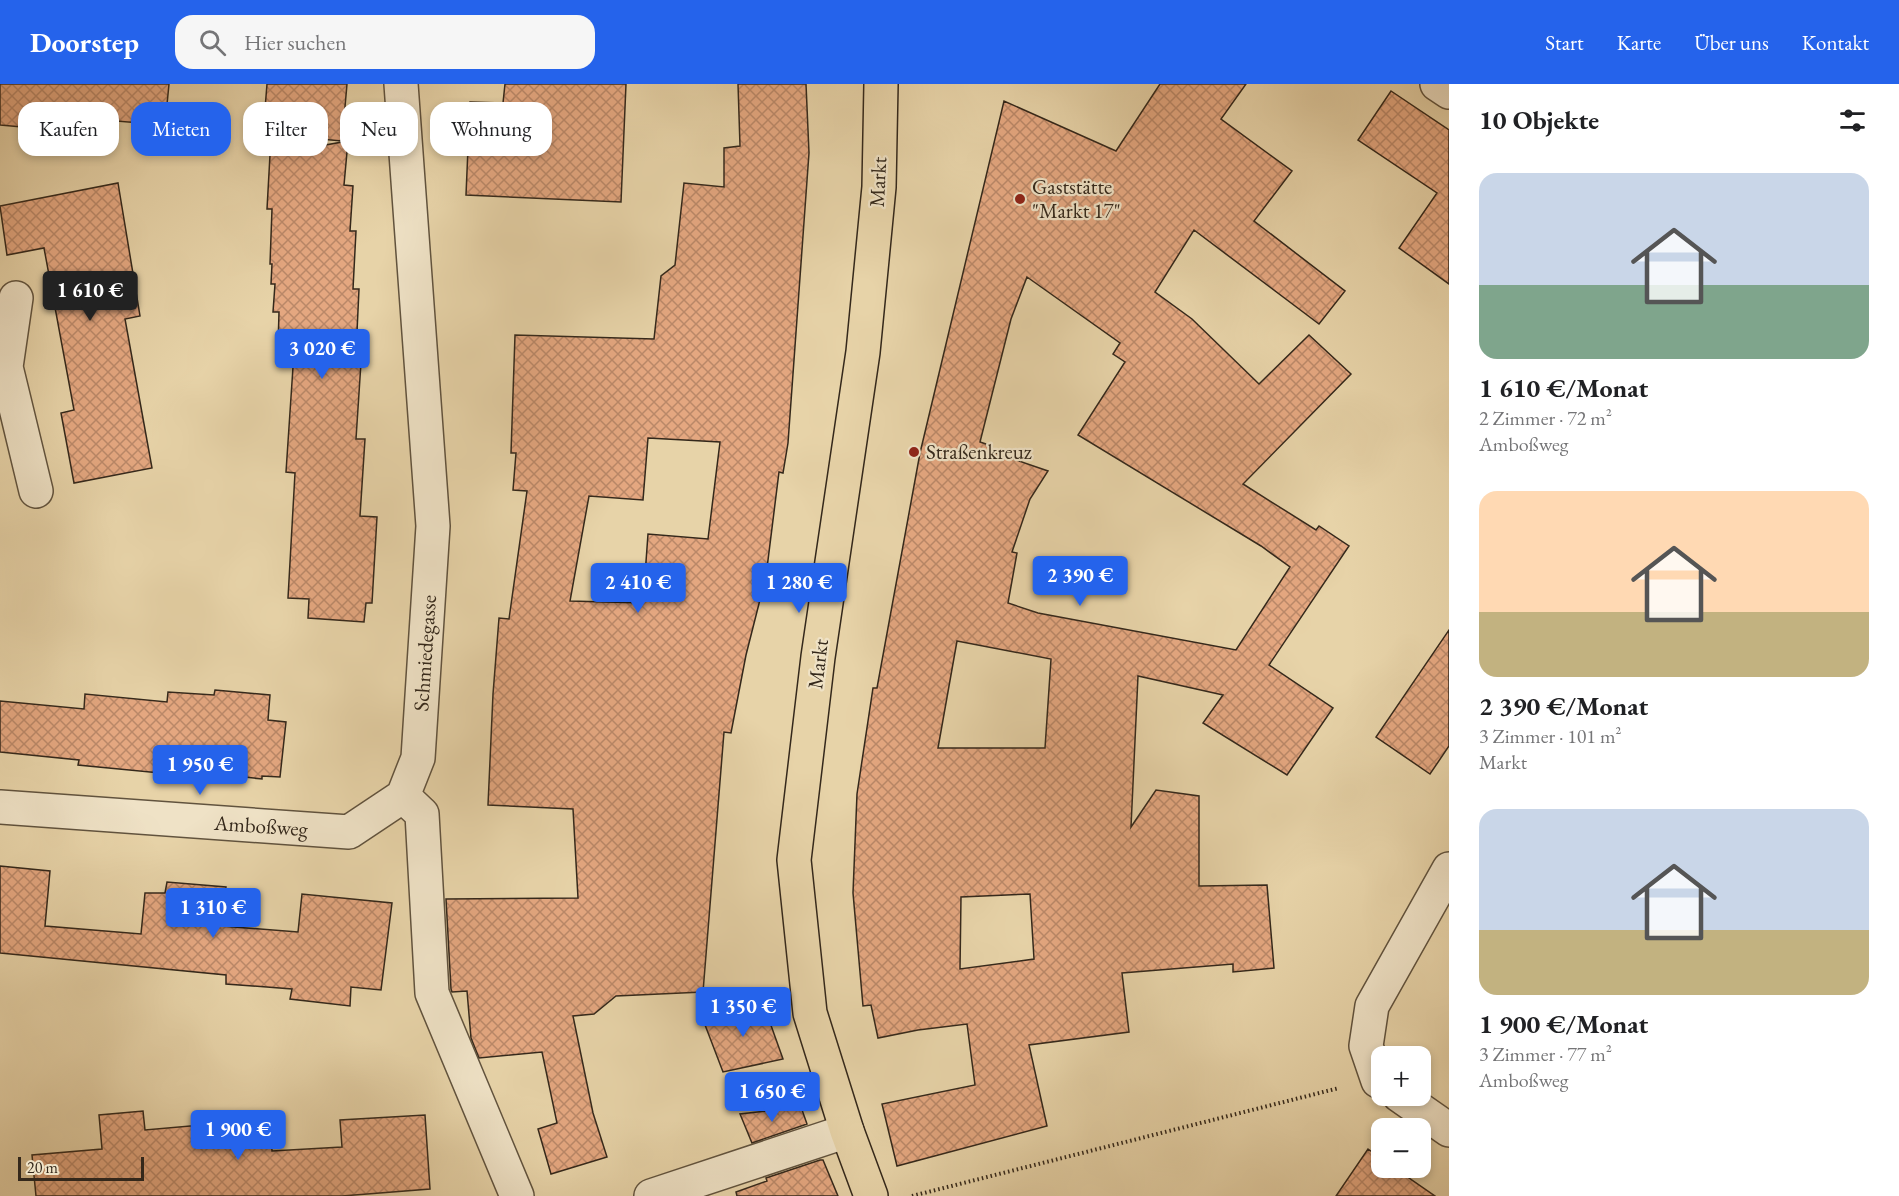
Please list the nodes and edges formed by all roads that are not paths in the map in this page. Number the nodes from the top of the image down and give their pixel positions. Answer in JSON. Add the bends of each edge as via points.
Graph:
{"nodes":[{"id":1,"x":402,"y":84,"type":"edge"},
{"id":2,"x":881,"y":84,"type":"edge"},
{"id":3,"x":1437,"y":84,"type":"edge"},
{"id":4,"x":1449,"y":92,"type":"edge"},
{"id":5,"x":16,"y":298,"type":"dead end"},
{"id":6,"x":3,"y":367,"type":"edge"},
{"id":7,"x":36,"y":491,"type":"dead end"},
{"id":8,"x":403,"y":796,"type":"junction"},
{"id":9,"x":0,"y":807,"type":"edge"},
{"id":10,"x":1449,"y":869,"type":"edge"},
{"id":11,"x":1371,"y":1056,"type":"edge"},
{"id":12,"x":1415,"y":1106,"type":"edge"},
{"id":13,"x":1449,"y":1130,"type":"edge"},
{"id":14,"x":847,"y":1131,"type":"junction"},
{"id":15,"x":517,"y":1196,"type":"edge"},
{"id":16,"x":651,"y":1196,"type":"edge"},
{"id":17,"x":871,"y":1196,"type":"edge"}],
"edges":[{"from":1,"to":8,"type":"street","name":"Schmiedegasse","via":[[433,526],[418,758]]},
{"from":2,"to":14,"type":"main road","name":"Markt","via":[[879,187],[863,352],[818,657],[794,860],[810,1013]]},
{"from":3,"to":4,"type":"street"},
{"from":5,"to":6,"type":"street"},
{"from":6,"to":7,"type":"street"},
{"from":8,"to":9,"type":"street","name":"Amboßweg","via":[[349,832]]},
{"from":8,"to":15,"type":"street","via":[[422,814],[432,993]]},
{"from":10,"to":11,"type":"street","via":[[1372,1006],[1366,1046]]},
{"from":12,"to":13,"type":"street"},
{"from":14,"to":16,"type":"street"},
{"from":14,"to":17,"type":"main road","name":"Markt"}]}
